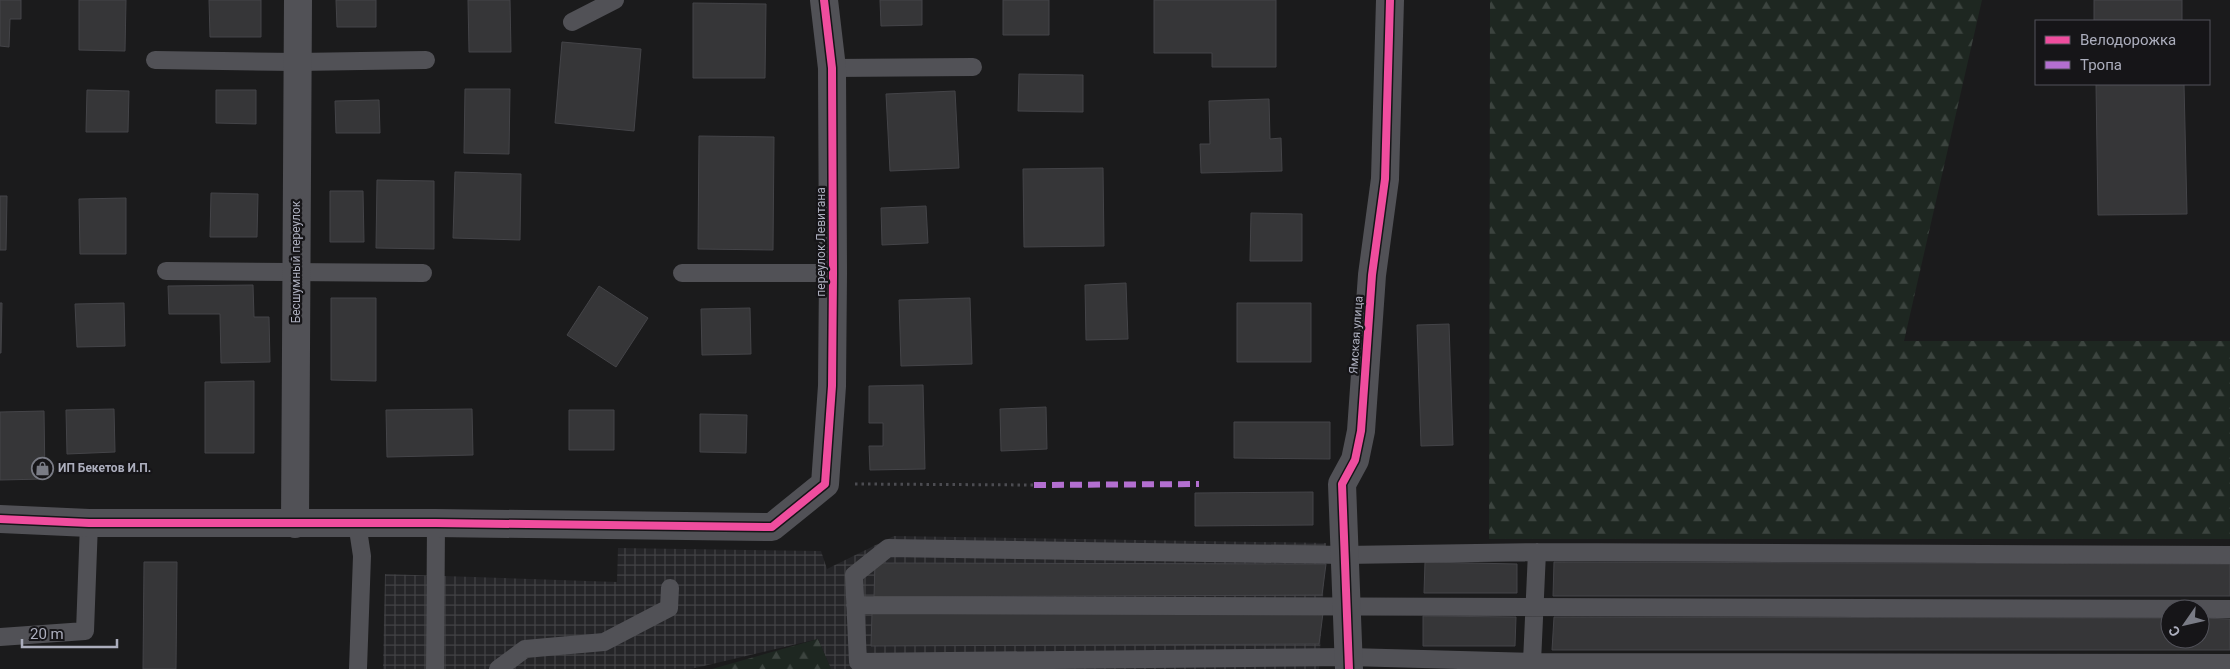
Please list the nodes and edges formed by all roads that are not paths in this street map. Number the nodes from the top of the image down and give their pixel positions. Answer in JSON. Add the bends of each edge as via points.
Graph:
{"nodes":[{"id":1,"x":298,"y":0,"type":"edge"},
{"id":2,"x":615,"y":0,"type":"edge"},
{"id":3,"x":824,"y":0,"type":"edge"},
{"id":4,"x":1390,"y":0,"type":"edge"},
{"id":5,"x":572,"y":22,"type":"dead end"},
{"id":6,"x":155,"y":60,"type":"dead end"},
{"id":7,"x":426,"y":60,"type":"dead end"},
{"id":8,"x":297,"y":62,"type":"junction"},
{"id":9,"x":973,"y":66,"type":"dead end"},
{"id":10,"x":832,"y":68,"type":"junction"},
{"id":11,"x":166,"y":271,"type":"dead end"},
{"id":12,"x":296,"y":272,"type":"junction"},
{"id":13,"x":422,"y":273,"type":"dead end"},
{"id":14,"x":682,"y":273,"type":"dead end"},
{"id":15,"x":833,"y":273,"type":"junction"},
{"id":16,"x":0,"y":519,"type":"edge"},
{"id":17,"x":88,"y":522,"type":"junction"},
{"id":18,"x":357,"y":523,"type":"junction"},
{"id":19,"x":436,"y":523,"type":"junction"},
{"id":20,"x":295,"y":524,"type":"junction"},
{"id":21,"x":1537,"y":552,"type":"junction"},
{"id":22,"x":1344,"y":555,"type":"junction"},
{"id":23,"x":2230,"y":555,"type":"edge"},
{"id":24,"x":670,"y":588,"type":"dead end"},
{"id":25,"x":855,"y":605,"type":"junction"},
{"id":26,"x":1534,"y":607,"type":"junction"},
{"id":27,"x":1345,"y":608,"type":"junction"},
{"id":28,"x":2230,"y":609,"type":"edge"},
{"id":29,"x":0,"y":637,"type":"edge"},
{"id":30,"x":1532,"y":662,"type":"junction"},
{"id":31,"x":1349,"y":663,"type":"edge"},
{"id":32,"x":2230,"y":663,"type":"edge"},
{"id":33,"x":358,"y":669,"type":"edge"},
{"id":34,"x":435,"y":669,"type":"edge"},
{"id":35,"x":498,"y":669,"type":"edge"}],
"edges":[{"from":1,"to":8,"type":"street","name":"Бесшумный переулок"},
{"from":2,"to":5,"type":"lane"},
{"from":3,"to":10,"type":"street","name":"переулок Левитана"},
{"from":4,"to":22,"type":"street","name":"Ямская улица","via":[[1386,179],[1372,275],[1361,431],[1355,460],[1342,484]]},
{"from":6,"to":8,"type":"lane"},
{"from":7,"to":8,"type":"lane"},
{"from":8,"to":12,"type":"street","name":"Бесшумный переулок"},
{"from":9,"to":10,"type":"lane"},
{"from":10,"to":15,"type":"street","name":"переулок Левитана"},
{"from":11,"to":12,"type":"lane"},
{"from":12,"to":13,"type":"lane"},
{"from":12,"to":20,"type":"street","name":"Бесшумный переулок"},
{"from":14,"to":15,"type":"lane"},
{"from":15,"to":19,"type":"street","name":"переулок Левитана","via":[[832,386],[825,484],[772,527]]},
{"from":16,"to":17,"type":"street"},
{"from":17,"to":20,"type":"street"},
{"from":17,"to":29,"type":"lane","via":[[85,632]]},
{"from":18,"to":19,"type":"street"},
{"from":18,"to":20,"type":"street"},
{"from":18,"to":33,"type":"lane","via":[[362,556]]},
{"from":19,"to":34,"type":"lane"},
{"from":21,"to":22,"type":"lane"},
{"from":21,"to":23,"type":"lane"},
{"from":21,"to":26,"type":"lane"},
{"from":22,"to":25,"type":"lane","via":[[888,548],[854,575]]},
{"from":22,"to":27,"type":"street","name":"Ямская улица"},
{"from":24,"to":35,"type":"lane","via":[[669,608],[604,642],[525,650]]},
{"from":25,"to":27,"type":"lane"},
{"from":25,"to":31,"type":"lane","via":[[858,662]]},
{"from":26,"to":27,"type":"lane"},
{"from":26,"to":28,"type":"lane"},
{"from":26,"to":30,"type":"lane"},
{"from":27,"to":31,"type":"street","name":"Ямская улица"},
{"from":30,"to":31,"type":"lane"},
{"from":30,"to":32,"type":"lane"}]}
